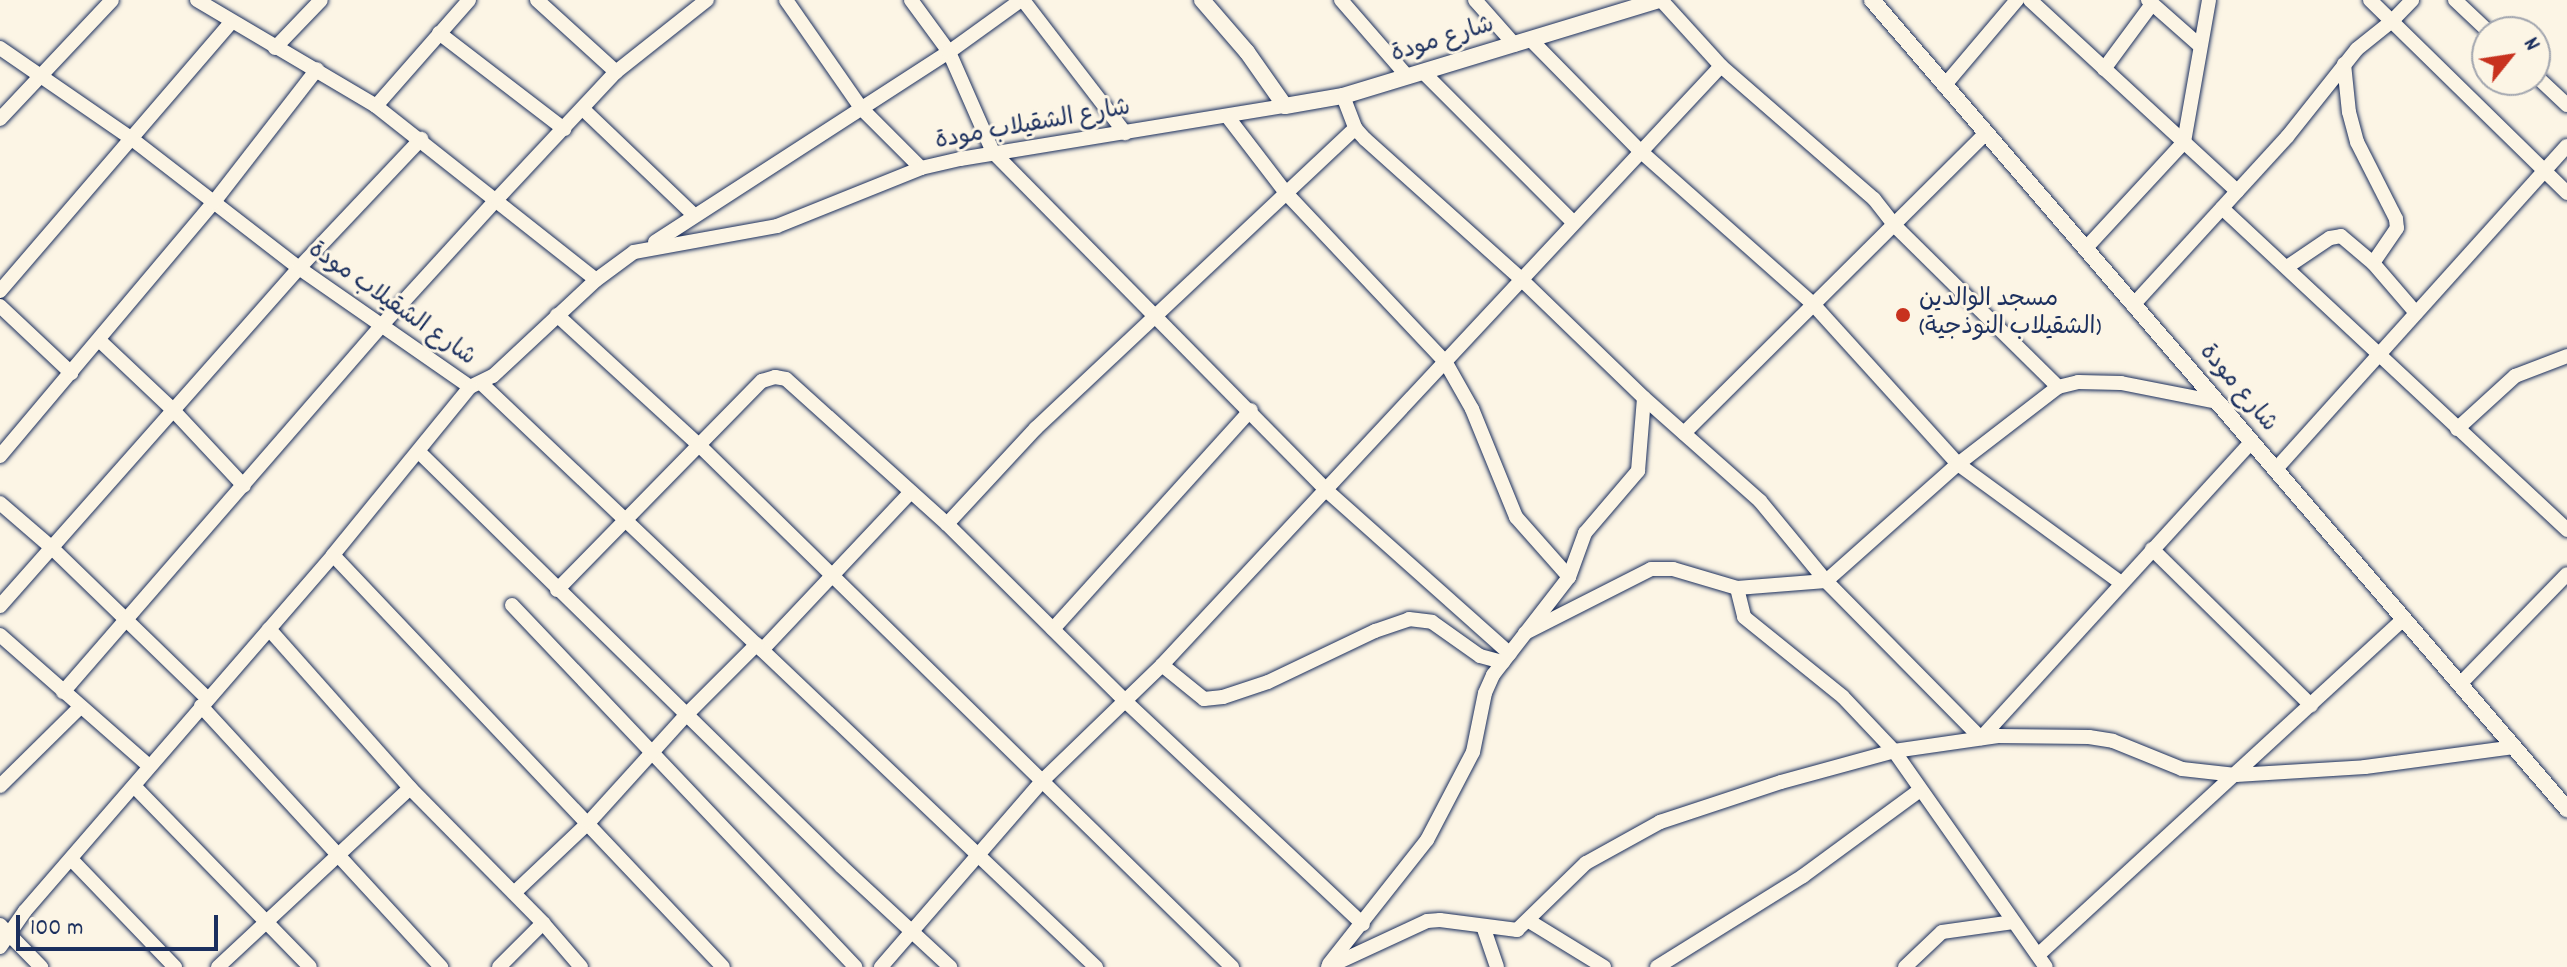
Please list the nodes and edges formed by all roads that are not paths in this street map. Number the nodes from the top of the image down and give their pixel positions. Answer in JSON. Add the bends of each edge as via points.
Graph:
{"nodes":[{"id":1,"x":112,"y":0,"type":"edge"},
{"id":2,"x":197,"y":0,"type":"edge"},
{"id":3,"x":321,"y":0,"type":"edge"},
{"id":4,"x":469,"y":0,"type":"edge"},
{"id":5,"x":537,"y":0,"type":"edge"},
{"id":6,"x":707,"y":0,"type":"edge"},
{"id":7,"x":786,"y":0,"type":"edge"},
{"id":8,"x":911,"y":0,"type":"edge"},
{"id":9,"x":1022,"y":0,"type":"edge"},
{"id":10,"x":1202,"y":0,"type":"edge"},
{"id":11,"x":1341,"y":0,"type":"edge"},
{"id":12,"x":1475,"y":0,"type":"edge"},
{"id":13,"x":1660,"y":0,"type":"edge"},
{"id":14,"x":1872,"y":0,"type":"edge"},
{"id":15,"x":2017,"y":0,"type":"edge"},
{"id":16,"x":2030,"y":0,"type":"edge"},
{"id":17,"x":2209,"y":0,"type":"edge"},
{"id":18,"x":2370,"y":0,"type":"edge"},
{"id":19,"x":2412,"y":0,"type":"edge"},
{"id":20,"x":2455,"y":0,"type":"edge"},
{"id":21,"x":2150,"y":2,"type":"edge"},
{"id":22,"x":1616,"y":6,"type":"edge"},
{"id":23,"x":2472,"y":16,"type":"edge"},
{"id":24,"x":2392,"y":21,"type":"junction"},
{"id":25,"x":231,"y":22,"type":"junction"},
{"id":26,"x":439,"y":33,"type":"junction"},
{"id":27,"x":1523,"y":43,"type":"junction"},
{"id":28,"x":2199,"y":45,"type":"junction"},
{"id":29,"x":0,"y":48,"type":"edge"},
{"id":30,"x":275,"y":48,"type":"junction"},
{"id":31,"x":949,"y":52,"type":"junction"},
{"id":32,"x":2344,"y":64,"type":"junction"},
{"id":33,"x":1721,"y":66,"type":"junction"},
{"id":34,"x":317,"y":69,"type":"junction"},
{"id":35,"x":2104,"y":69,"type":"junction"},
{"id":36,"x":616,"y":72,"type":"junction"},
{"id":37,"x":44,"y":75,"type":"junction"},
{"id":38,"x":1416,"y":75,"type":"junction"},
{"id":39,"x":1944,"y":86,"type":"junction"},
{"id":40,"x":2551,"y":90,"type":"edge"},
{"id":41,"x":1343,"y":96,"type":"junction"},
{"id":42,"x":2567,"y":105,"type":"edge"},
{"id":43,"x":376,"y":106,"type":"junction"},
{"id":44,"x":1285,"y":106,"type":"junction"},
{"id":45,"x":861,"y":108,"type":"junction"},
{"id":46,"x":584,"y":110,"type":"junction"},
{"id":47,"x":1227,"y":116,"type":"junction"},
{"id":48,"x":0,"y":119,"type":"edge"},
{"id":49,"x":1355,"y":128,"type":"junction"},
{"id":50,"x":564,"y":129,"type":"junction"},
{"id":51,"x":1125,"y":133,"type":"junction"},
{"id":52,"x":1985,"y":134,"type":"junction"},
{"id":53,"x":132,"y":139,"type":"junction"},
{"id":54,"x":421,"y":139,"type":"junction"},
{"id":55,"x":2184,"y":142,"type":"junction"},
{"id":56,"x":2567,"y":146,"type":"edge"},
{"id":57,"x":1639,"y":150,"type":"junction"},
{"id":58,"x":993,"y":152,"type":"junction"},
{"id":59,"x":921,"y":168,"type":"junction"},
{"id":60,"x":2544,"y":171,"type":"junction"},
{"id":61,"x":2237,"y":191,"type":"junction"},
{"id":62,"x":1286,"y":193,"type":"junction"},
{"id":63,"x":2567,"y":193,"type":"edge"},
{"id":64,"x":497,"y":199,"type":"junction"},
{"id":65,"x":214,"y":202,"type":"junction"},
{"id":66,"x":2222,"y":208,"type":"junction"},
{"id":67,"x":694,"y":215,"type":"junction"},
{"id":68,"x":1573,"y":222,"type":"junction"},
{"id":69,"x":1895,"y":226,"type":"junction"},
{"id":70,"x":645,"y":249,"type":"junction"},
{"id":71,"x":2085,"y":249,"type":"junction"},
{"id":72,"x":2373,"y":263,"type":"junction"},
{"id":73,"x":2287,"y":267,"type":"junction"},
{"id":74,"x":299,"y":268,"type":"junction"},
{"id":75,"x":596,"y":280,"type":"junction"},
{"id":76,"x":1523,"y":281,"type":"junction"},
{"id":77,"x":0,"y":291,"type":"edge"},
{"id":78,"x":1812,"y":303,"type":"junction"},
{"id":79,"x":2133,"y":305,"type":"junction"},
{"id":80,"x":0,"y":306,"type":"edge"},
{"id":81,"x":2416,"y":313,"type":"junction"},
{"id":82,"x":557,"y":315,"type":"junction"},
{"id":83,"x":1155,"y":315,"type":"junction"},
{"id":84,"x":381,"y":326,"type":"junction"},
{"id":85,"x":99,"y":340,"type":"junction"},
{"id":86,"x":2377,"y":356,"type":"junction"},
{"id":87,"x":2567,"y":356,"type":"edge"},
{"id":88,"x":1446,"y":363,"type":"junction"},
{"id":89,"x":71,"y":373,"type":"junction"},
{"id":90,"x":476,"y":385,"type":"junction"},
{"id":91,"x":2058,"y":387,"type":"junction"},
{"id":92,"x":1644,"y":398,"type":"junction"},
{"id":93,"x":2218,"y":402,"type":"junction"},
{"id":94,"x":172,"y":409,"type":"junction"},
{"id":95,"x":1251,"y":410,"type":"junction"},
{"id":96,"x":2457,"y":429,"type":"junction"},
{"id":97,"x":1684,"y":433,"type":"junction"},
{"id":98,"x":2251,"y":442,"type":"junction"},
{"id":99,"x":700,"y":446,"type":"junction"},
{"id":100,"x":419,"y":452,"type":"junction"},
{"id":101,"x":0,"y":456,"type":"edge"},
{"id":102,"x":1958,"y":464,"type":"junction"},
{"id":103,"x":2275,"y":470,"type":"junction"},
{"id":104,"x":244,"y":486,"type":"junction"},
{"id":105,"x":1326,"y":490,"type":"junction"},
{"id":106,"x":911,"y":492,"type":"junction"},
{"id":107,"x":0,"y":503,"type":"edge"},
{"id":108,"x":624,"y":520,"type":"junction"},
{"id":109,"x":947,"y":524,"type":"junction"},
{"id":110,"x":2567,"y":530,"type":"edge"},
{"id":111,"x":51,"y":547,"type":"junction"},
{"id":112,"x":2152,"y":549,"type":"junction"},
{"id":113,"x":333,"y":555,"type":"junction"},
{"id":114,"x":2567,"y":574,"type":"edge"},
{"id":115,"x":833,"y":575,"type":"junction"},
{"id":116,"x":1569,"y":577,"type":"junction"},
{"id":117,"x":1826,"y":581,"type":"junction"},
{"id":118,"x":2121,"y":583,"type":"junction"},
{"id":119,"x":1737,"y":588,"type":"junction"},
{"id":120,"x":557,"y":590,"type":"junction"},
{"id":121,"x":512,"y":605,"type":"dead end"},
{"id":122,"x":0,"y":606,"type":"edge"},
{"id":123,"x":124,"y":619,"type":"junction"},
{"id":124,"x":2403,"y":619,"type":"junction"},
{"id":125,"x":269,"y":629,"type":"junction"},
{"id":126,"x":1053,"y":629,"type":"junction"},
{"id":127,"x":1525,"y":633,"type":"junction"},
{"id":128,"x":0,"y":635,"type":"edge"},
{"id":129,"x":759,"y":647,"type":"junction"},
{"id":130,"x":1506,"y":658,"type":"junction"},
{"id":131,"x":1162,"y":665,"type":"junction"},
{"id":132,"x":2460,"y":684,"type":"junction"},
{"id":133,"x":63,"y":692,"type":"junction"},
{"id":134,"x":1123,"y":699,"type":"junction"},
{"id":135,"x":204,"y":702,"type":"junction"},
{"id":136,"x":2311,"y":705,"type":"junction"},
{"id":137,"x":79,"y":708,"type":"junction"},
{"id":138,"x":686,"y":715,"type":"junction"},
{"id":139,"x":1981,"y":738,"type":"junction"},
{"id":140,"x":2514,"y":747,"type":"junction"},
{"id":141,"x":1894,"y":751,"type":"junction"},
{"id":142,"x":651,"y":753,"type":"junction"},
{"id":143,"x":149,"y":766,"type":"junction"},
{"id":144,"x":2236,"y":775,"type":"junction"},
{"id":145,"x":1041,"y":782,"type":"junction"},
{"id":146,"x":0,"y":786,"type":"edge"},
{"id":147,"x":134,"y":786,"type":"junction"},
{"id":148,"x":410,"y":788,"type":"junction"},
{"id":149,"x":1920,"y":790,"type":"junction"},
{"id":150,"x":2567,"y":808,"type":"edge"},
{"id":151,"x":589,"y":822,"type":"junction"},
{"id":152,"x":339,"y":856,"type":"junction"},
{"id":153,"x":980,"y":856,"type":"junction"},
{"id":154,"x":71,"y":859,"type":"junction"},
{"id":155,"x":514,"y":893,"type":"junction"},
{"id":156,"x":267,"y":921,"type":"junction"},
{"id":157,"x":1529,"y":921,"type":"junction"},
{"id":158,"x":2013,"y":922,"type":"junction"},
{"id":159,"x":543,"y":923,"type":"junction"},
{"id":160,"x":1363,"y":924,"type":"junction"},
{"id":161,"x":1483,"y":926,"type":"junction"},
{"id":162,"x":5,"y":929,"type":"edge"},
{"id":163,"x":913,"y":934,"type":"junction"},
{"id":164,"x":0,"y":947,"type":"edge"},
{"id":165,"x":2042,"y":961,"type":"edge"},
{"id":166,"x":41,"y":967,"type":"edge"},
{"id":167,"x":175,"y":967,"type":"edge"},
{"id":168,"x":218,"y":967,"type":"edge"},
{"id":169,"x":310,"y":967,"type":"edge"},
{"id":170,"x":441,"y":967,"type":"edge"},
{"id":171,"x":499,"y":967,"type":"edge"},
{"id":172,"x":581,"y":967,"type":"edge"},
{"id":173,"x":723,"y":967,"type":"edge"},
{"id":174,"x":856,"y":967,"type":"edge"},
{"id":175,"x":881,"y":967,"type":"edge"},
{"id":176,"x":950,"y":967,"type":"edge"},
{"id":177,"x":1096,"y":967,"type":"edge"},
{"id":178,"x":1232,"y":967,"type":"edge"},
{"id":179,"x":1327,"y":967,"type":"edge"},
{"id":180,"x":1497,"y":967,"type":"edge"},
{"id":181,"x":1604,"y":967,"type":"edge"},
{"id":182,"x":1657,"y":967,"type":"edge"},
{"id":183,"x":1905,"y":967,"type":"edge"}],
"edges":[{"from":1,"to":37,"type":"street"},
{"from":2,"to":25,"type":"street"},
{"from":3,"to":30,"type":"street"},
{"from":4,"to":26,"type":"street"},
{"from":5,"to":36,"type":"street"},
{"from":6,"to":36,"type":"street"},
{"from":7,"to":45,"type":"street"},
{"from":8,"to":31,"type":"street"},
{"from":9,"to":31,"type":"street"},
{"from":9,"to":51,"type":"street"},
{"from":10,"to":44,"type":"street"},
{"from":11,"to":38,"type":"street"},
{"from":12,"to":27,"type":"street"},
{"from":13,"to":22,"type":"street","name":"شارع مودة"},
{"from":13,"to":33,"type":"street"},
{"from":14,"to":39,"type":"street","name":"شارع مودة"},
{"from":15,"to":39,"type":"street"},
{"from":16,"to":35,"type":"street"},
{"from":17,"to":28,"type":"street"},
{"from":18,"to":24,"type":"street"},
{"from":19,"to":24,"type":"street"},
{"from":20,"to":23,"type":"street"},
{"from":21,"to":28,"type":"street"},
{"from":21,"to":35,"type":"street"},
{"from":22,"to":27,"type":"street","name":"شارع مودة"},
{"from":24,"to":32,"type":"street","via":[[2367,38]]},
{"from":24,"to":60,"type":"street"},
{"from":25,"to":30,"type":"street"},
{"from":25,"to":53,"type":"street"},
{"from":26,"to":43,"type":"street"},
{"from":26,"to":50,"type":"street"},
{"from":27,"to":38,"type":"street","name":"شارع مودة"},
{"from":27,"to":57,"type":"street"},
{"from":28,"to":55,"type":"street"},
{"from":29,"to":37,"type":"street","name":"شارع الشقيلاب مودة"},
{"from":30,"to":34,"type":"street"},
{"from":31,"to":45,"type":"street"},
{"from":31,"to":58,"type":"street"},
{"from":32,"to":61,"type":"street"},
{"from":32,"to":72,"type":"street","via":[[2357,142],[2396,219],[2397,228]]},
{"from":33,"to":57,"type":"street"},
{"from":33,"to":69,"type":"street","via":[[1874,199]]},
{"from":34,"to":43,"type":"street"},
{"from":34,"to":65,"type":"street"},
{"from":35,"to":55,"type":"street"},
{"from":36,"to":46,"type":"street"},
{"from":37,"to":48,"type":"street"},
{"from":37,"to":53,"type":"street","name":"شارع الشقيلاب مودة"},
{"from":38,"to":41,"type":"street","name":"شارع مودة"},
{"from":38,"to":68,"type":"street"},
{"from":39,"to":52,"type":"street","name":"شارع مودة"},
{"from":40,"to":42,"type":"street"},
{"from":41,"to":44,"type":"street","name":"شارع مودة"},
{"from":41,"to":49,"type":"street"},
{"from":43,"to":54,"type":"street"},
{"from":44,"to":47,"type":"street","name":"شارع الشقيلاب مودة"},
{"from":45,"to":59,"type":"street"},
{"from":45,"to":67,"type":"street"},
{"from":46,"to":50,"type":"street"},
{"from":46,"to":67,"type":"street"},
{"from":47,"to":51,"type":"street","name":"شارع الشقيلاب مودة"},
{"from":47,"to":62,"type":"street"},
{"from":49,"to":62,"type":"street"},
{"from":49,"to":76,"type":"street"},
{"from":50,"to":64,"type":"street"},
{"from":51,"to":58,"type":"street","name":"شارع الشقيلاب مودة"},
{"from":52,"to":69,"type":"street"},
{"from":52,"to":71,"type":"street","name":"شارع مودة"},
{"from":53,"to":65,"type":"street","name":"شارع الشقيلاب مودة"},
{"from":53,"to":77,"type":"street"},
{"from":54,"to":64,"type":"street"},
{"from":54,"to":74,"type":"street"},
{"from":55,"to":61,"type":"street"},
{"from":55,"to":71,"type":"street"},
{"from":56,"to":60,"type":"street"},
{"from":57,"to":68,"type":"street"},
{"from":57,"to":78,"type":"street"},
{"from":58,"to":59,"type":"street","name":"شارع الشقيلاب مودة"},
{"from":58,"to":83,"type":"street"},
{"from":59,"to":70,"type":"street","name":"شارع الشقيلاب مودة","via":[[777,226]]},
{"from":60,"to":63,"type":"street"},
{"from":60,"to":81,"type":"street"},
{"from":61,"to":66,"type":"street"},
{"from":62,"to":83,"type":"street"},
{"from":62,"to":88,"type":"street"},
{"from":64,"to":75,"type":"street"},
{"from":64,"to":84,"type":"street"},
{"from":65,"to":74,"type":"street","name":"شارع الشقيلاب مودة"},
{"from":65,"to":85,"type":"street"},
{"from":66,"to":73,"type":"street"},
{"from":66,"to":79,"type":"street"},
{"from":67,"to":70,"type":"street"},
{"from":68,"to":76,"type":"street"},
{"from":69,"to":78,"type":"street"},
{"from":69,"to":91,"type":"street"},
{"from":70,"to":75,"type":"street","name":"شارع الشقيلاب مودة"},
{"from":71,"to":79,"type":"street","name":"شارع مودة"},
{"from":72,"to":73,"type":"street","via":[[2337,235]]},
{"from":72,"to":81,"type":"street"},
{"from":73,"to":86,"type":"street"},
{"from":74,"to":84,"type":"street","name":"شارع الشقيلاب مودة"},
{"from":74,"to":94,"type":"street"},
{"from":75,"to":82,"type":"street","name":"شارع الشقيلاب مودة"},
{"from":76,"to":88,"type":"street"},
{"from":76,"to":92,"type":"street"},
{"from":78,"to":97,"type":"street"},
{"from":78,"to":102,"type":"street"},
{"from":79,"to":93,"type":"street","name":"شارع مودة"},
{"from":80,"to":89,"type":"street"},
{"from":81,"to":86,"type":"street"},
{"from":82,"to":90,"type":"street","name":"شارع الشقيلاب مودة"},
{"from":82,"to":99,"type":"street"},
{"from":83,"to":95,"type":"street"},
{"from":83,"to":109,"type":"street","via":[[1036,428]]},
{"from":84,"to":90,"type":"street","name":"شارع الشقيلاب مودة"},
{"from":84,"to":104,"type":"street"},
{"from":85,"to":89,"type":"street"},
{"from":85,"to":94,"type":"street"},
{"from":86,"to":96,"type":"street"},
{"from":86,"to":103,"type":"street"},
{"from":87,"to":96,"type":"street","via":[[2515,376]]},
{"from":88,"to":105,"type":"street"},
{"from":88,"to":116,"type":"street","via":[[1472,409],[1516,517]]},
{"from":89,"to":101,"type":"street"},
{"from":90,"to":100,"type":"street"},
{"from":90,"to":108,"type":"street"},
{"from":91,"to":93,"type":"street","via":[[2121,383]]},
{"from":91,"to":102,"type":"street"},
{"from":92,"to":97,"type":"street"},
{"from":92,"to":116,"type":"street","via":[[1638,471],[1585,533]]},
{"from":93,"to":98,"type":"street","name":"شارع مودة"},
{"from":94,"to":104,"type":"street"},
{"from":94,"to":111,"type":"street"},
{"from":95,"to":105,"type":"street"},
{"from":95,"to":126,"type":"street"},
{"from":96,"to":110,"type":"street"},
{"from":97,"to":117,"type":"street","via":[[1760,501]]},
{"from":98,"to":103,"type":"street","name":"شارع مودة"},
{"from":98,"to":112,"type":"street"},
{"from":99,"to":106,"type":"street","via":[[762,381],[786,379]]},
{"from":99,"to":108,"type":"street"},
{"from":99,"to":115,"type":"street"},
{"from":100,"to":113,"type":"street"},
{"from":100,"to":120,"type":"street"},
{"from":102,"to":117,"type":"street"},
{"from":102,"to":118,"type":"street"},
{"from":103,"to":124,"type":"street","name":"شارع مودة"},
{"from":104,"to":123,"type":"street"},
{"from":105,"to":130,"type":"street"},
{"from":105,"to":131,"type":"street"},
{"from":106,"to":109,"type":"street"},
{"from":106,"to":115,"type":"street"},
{"from":107,"to":111,"type":"street"},
{"from":108,"to":120,"type":"street"},
{"from":108,"to":129,"type":"street"},
{"from":109,"to":126,"type":"street"},
{"from":111,"to":122,"type":"street"},
{"from":111,"to":123,"type":"street"},
{"from":112,"to":118,"type":"street"},
{"from":112,"to":136,"type":"street"},
{"from":113,"to":125,"type":"street"},
{"from":113,"to":151,"type":"street"},
{"from":114,"to":132,"type":"street"},
{"from":115,"to":129,"type":"street"},
{"from":115,"to":145,"type":"street"},
{"from":116,"to":127,"type":"street"},
{"from":117,"to":119,"type":"street"},
{"from":117,"to":139,"type":"street"},
{"from":118,"to":139,"type":"street"},
{"from":119,"to":127,"type":"street","via":[[1673,569],[1651,569]]},
{"from":119,"to":141,"type":"street","via":[[1744,617],[1843,697]]},
{"from":120,"to":138,"type":"street"},
{"from":121,"to":142,"type":"street"},
{"from":123,"to":133,"type":"street"},
{"from":123,"to":135,"type":"street"},
{"from":124,"to":132,"type":"street","name":"شارع مودة"},
{"from":124,"to":136,"type":"street"},
{"from":125,"to":135,"type":"street"},
{"from":125,"to":148,"type":"street"},
{"from":126,"to":134,"type":"street"},
{"from":127,"to":130,"type":"street"},
{"from":128,"to":133,"type":"street"},
{"from":129,"to":138,"type":"street"},
{"from":129,"to":153,"type":"street"},
{"from":130,"to":131,"type":"street","via":[[1480,656],[1432,622],[1409,619],[1223,697],[1204,699]]},
{"from":130,"to":160,"type":"street","via":[[1485,693],[1467,767],[1427,840]]},
{"from":131,"to":134,"type":"street"},
{"from":132,"to":140,"type":"street","name":"شارع مودة"},
{"from":133,"to":137,"type":"street"},
{"from":134,"to":145,"type":"street"},
{"from":134,"to":160,"type":"street"},
{"from":135,"to":143,"type":"street"},
{"from":135,"to":152,"type":"street"},
{"from":136,"to":144,"type":"street"},
{"from":137,"to":143,"type":"street"},
{"from":137,"to":146,"type":"street"},
{"from":138,"to":142,"type":"street"},
{"from":138,"to":163,"type":"street"},
{"from":139,"to":141,"type":"street"},
{"from":139,"to":144,"type":"street","via":[[2089,737],[2113,741],[2182,769]]},
{"from":140,"to":144,"type":"street","via":[[2365,767]]},
{"from":140,"to":150,"type":"street","name":"شارع مودة"},
{"from":141,"to":149,"type":"street"},
{"from":141,"to":157,"type":"street","via":[[1660,822],[1586,863]]},
{"from":142,"to":151,"type":"street"},
{"from":142,"to":174,"type":"street"},
{"from":143,"to":147,"type":"street"},
{"from":144,"to":165,"type":"street"},
{"from":145,"to":153,"type":"street"},
{"from":145,"to":178,"type":"street"},
{"from":147,"to":154,"type":"street"},
{"from":147,"to":156,"type":"street"},
{"from":148,"to":152,"type":"street"},
{"from":148,"to":155,"type":"street"},
{"from":149,"to":158,"type":"street"},
{"from":149,"to":182,"type":"street","via":[[1803,876]]},
{"from":151,"to":155,"type":"street"},
{"from":151,"to":173,"type":"street"},
{"from":152,"to":156,"type":"street"},
{"from":152,"to":170,"type":"street"},
{"from":153,"to":163,"type":"street"},
{"from":153,"to":177,"type":"street"},
{"from":154,"to":162,"type":"street"},
{"from":154,"to":167,"type":"street"},
{"from":155,"to":159,"type":"street"},
{"from":156,"to":168,"type":"street"},
{"from":156,"to":169,"type":"street"},
{"from":157,"to":161,"type":"street","via":[[1509,932]]},
{"from":157,"to":181,"type":"street"},
{"from":158,"to":165,"type":"street"},
{"from":158,"to":183,"type":"street","via":[[1942,932]]},
{"from":159,"to":171,"type":"street"},
{"from":159,"to":172,"type":"street"},
{"from":160,"to":179,"type":"street"},
{"from":161,"to":179,"type":"street","via":[[1427,921]]},
{"from":161,"to":180,"type":"street"},
{"from":162,"to":164,"type":"street"},
{"from":162,"to":166,"type":"street"},
{"from":163,"to":175,"type":"street"},
{"from":163,"to":176,"type":"street"}]}
